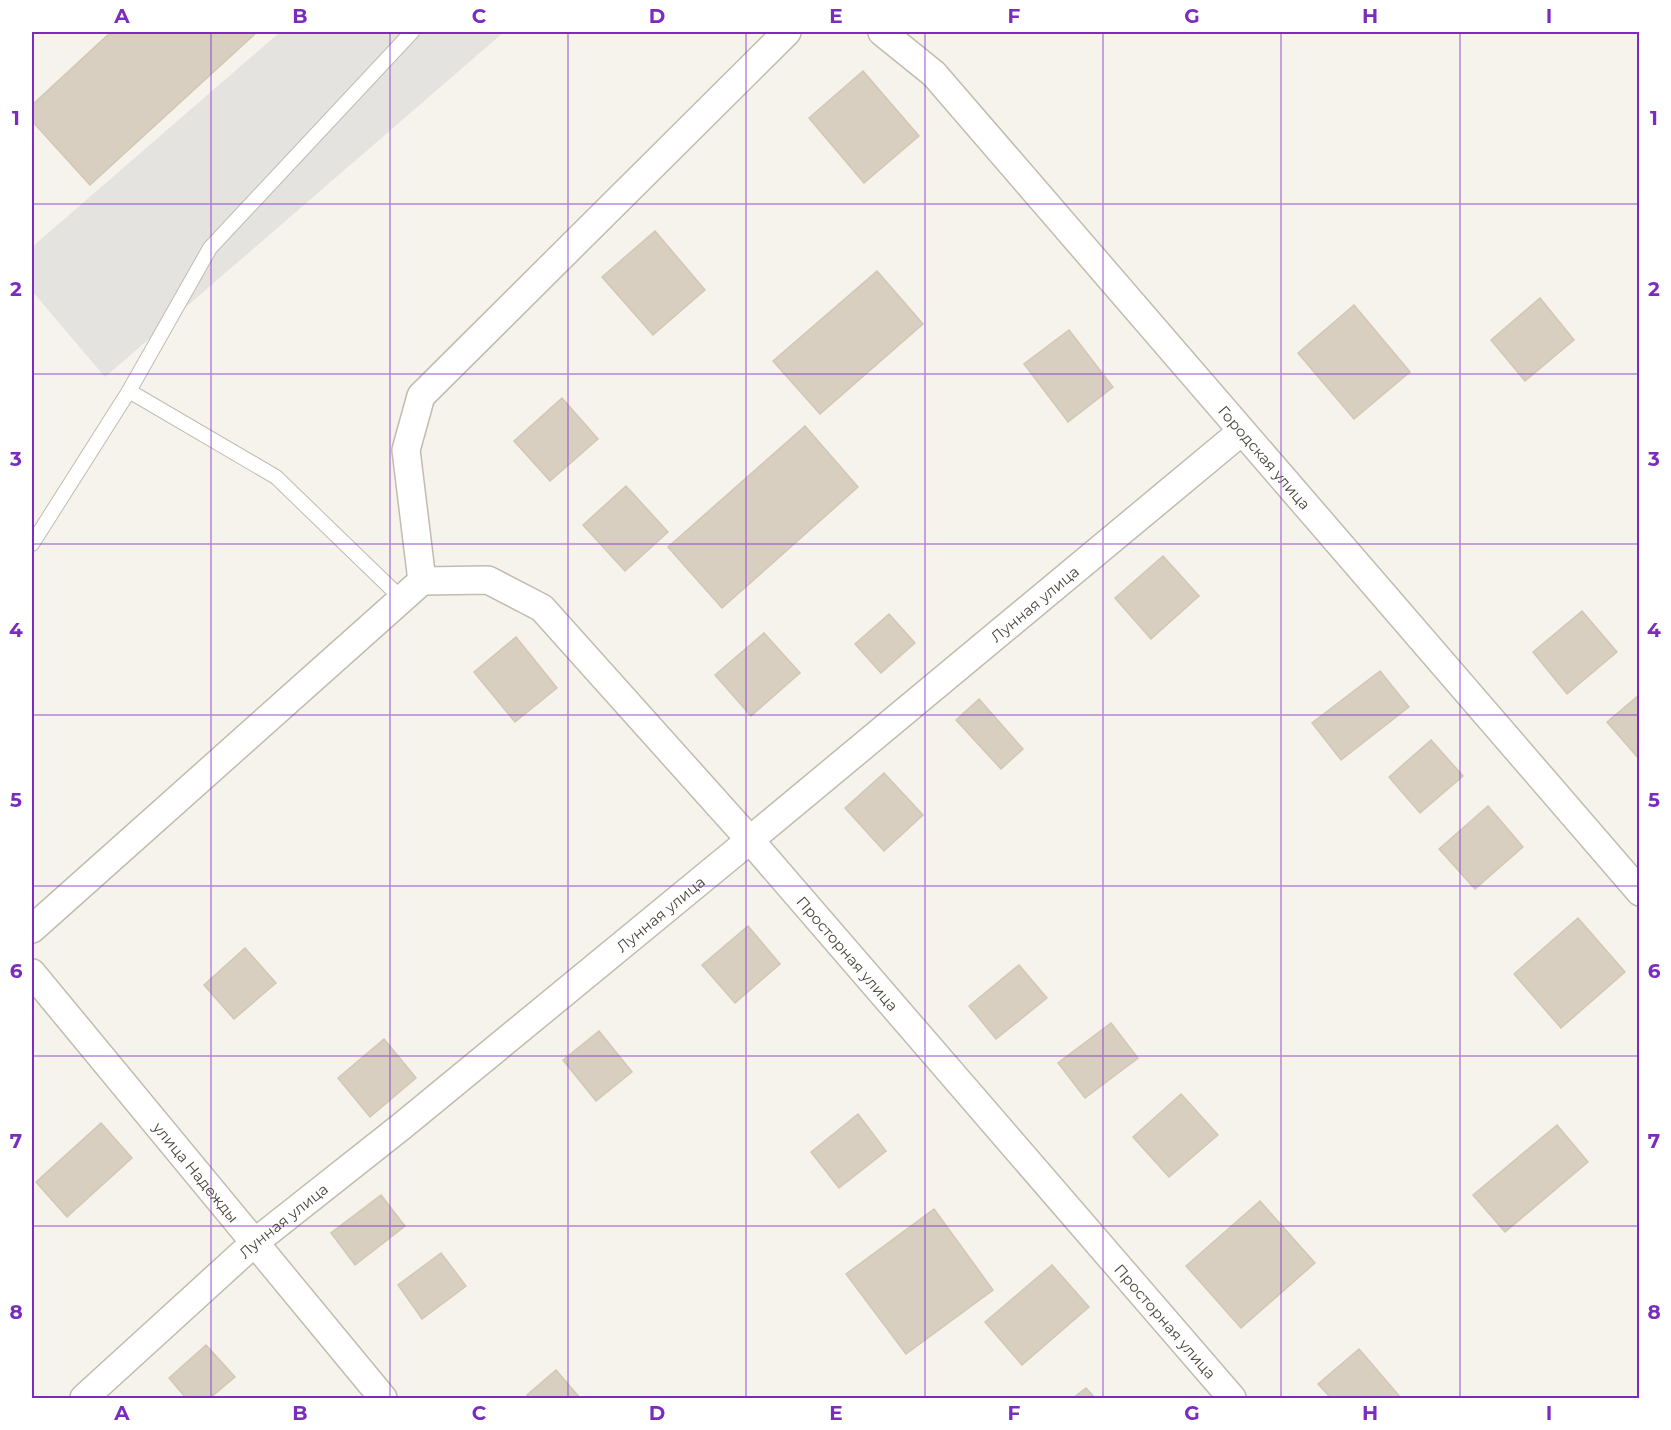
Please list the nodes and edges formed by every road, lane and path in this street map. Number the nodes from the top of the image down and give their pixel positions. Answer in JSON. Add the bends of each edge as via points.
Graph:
{"nodes":[{"id":1,"x":412,"y":32,"type":"edge"},
{"id":2,"x":787,"y":32,"type":"edge"},
{"id":3,"x":882,"y":32,"type":"edge"},
{"id":4,"x":129,"y":392,"type":"junction"},
{"id":5,"x":1241,"y":432,"type":"junction"},
{"id":6,"x":32,"y":544,"type":"edge"},
{"id":7,"x":423,"y":581,"type":"junction"},
{"id":8,"x":402,"y":599,"type":"junction"},
{"id":9,"x":750,"y":840,"type":"junction"},
{"id":10,"x":1640,"y":892,"type":"edge"},
{"id":11,"x":32,"y":929,"type":"edge"},
{"id":12,"x":32,"y":973,"type":"edge"},
{"id":13,"x":254,"y":1243,"type":"junction"},
{"id":14,"x":84,"y":1398,"type":"edge"},
{"id":15,"x":383,"y":1398,"type":"edge"},
{"id":16,"x":1232,"y":1398,"type":"edge"}],
"edges":[{"from":1,"to":4,"type":"lane","via":[[210,248]]},
{"from":2,"to":7,"type":"street","via":[[421,396],[406,450]]},
{"from":3,"to":5,"type":"street","name":"Городская улица","via":[[934,74]]},
{"from":4,"to":6,"type":"lane"},
{"from":4,"to":8,"type":"lane","via":[[276,477]]},
{"from":5,"to":9,"type":"street","name":"Лунная улица"},
{"from":5,"to":10,"type":"street","name":"Городская улица"},
{"from":7,"to":8,"type":"street"},
{"from":7,"to":9,"type":"street","name":"Просторная улица","via":[[488,580],[542,608]]},
{"from":8,"to":11,"type":"street"},
{"from":9,"to":13,"type":"street","name":"Лунная улица"},
{"from":9,"to":16,"type":"street","name":"Просторная улица"},
{"from":12,"to":13,"type":"street","name":"улица Надежды"},
{"from":13,"to":14,"type":"street","name":"Лунная улица"},
{"from":13,"to":15,"type":"street","name":"улица Надежды"}]}
